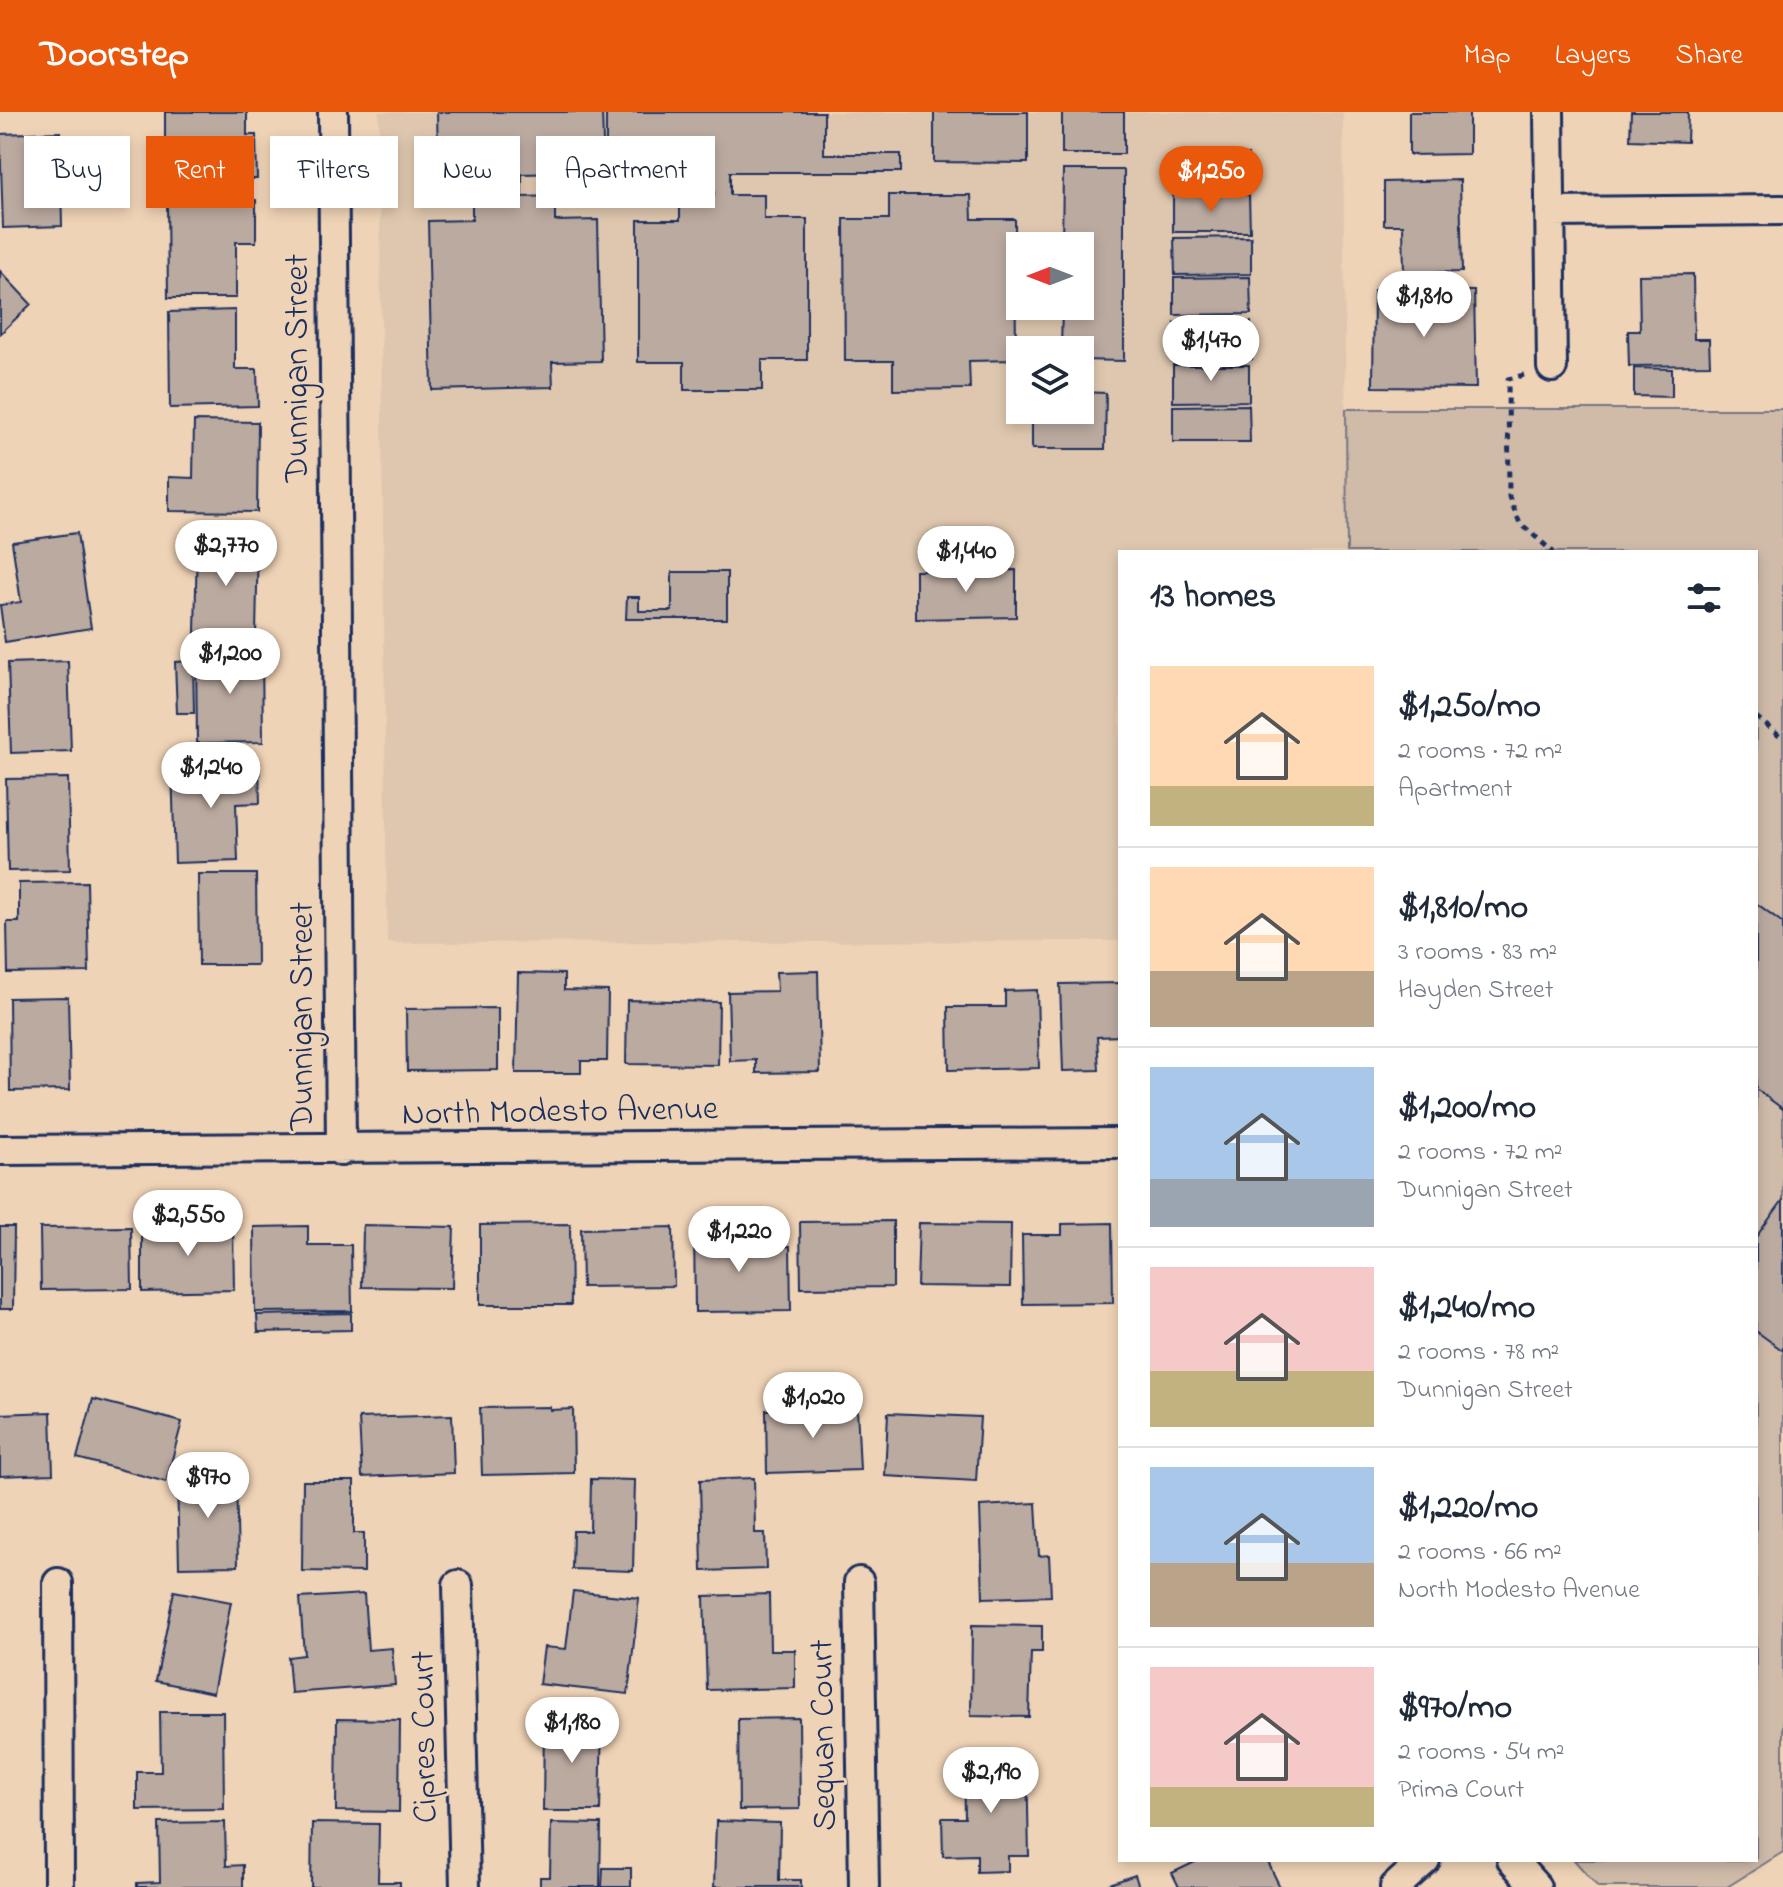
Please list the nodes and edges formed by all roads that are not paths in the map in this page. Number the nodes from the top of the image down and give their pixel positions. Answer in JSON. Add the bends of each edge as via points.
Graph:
{"nodes":[{"id":1,"x":333,"y":112,"type":"edge"},
{"id":2,"x":1549,"y":112,"type":"edge"},
{"id":3,"x":1783,"y":210,"type":"edge"},
{"id":4,"x":1550,"y":212,"type":"junction"},
{"id":5,"x":1552,"y":367,"type":"road end"},
{"id":6,"x":1118,"y":1143,"type":"edge"},
{"id":7,"x":0,"y":1150,"type":"edge"},
{"id":8,"x":341,"y":1151,"type":"junction"},
{"id":9,"x":859,"y":1582,"type":"dead end"},
{"id":10,"x":58,"y":1583,"type":"dead end"},
{"id":11,"x":458,"y":1585,"type":"dead end"},
{"id":12,"x":1423,"y":1862,"type":"edge"},
{"id":13,"x":1514,"y":1862,"type":"edge"},
{"id":14,"x":59,"y":1887,"type":"edge"},
{"id":15,"x":465,"y":1887,"type":"edge"},
{"id":16,"x":864,"y":1887,"type":"edge"},
{"id":17,"x":1395,"y":1887,"type":"edge"},
{"id":18,"x":1536,"y":1887,"type":"edge"}],
"edges":[{"from":1,"to":8,"type":"street","name":"Dunnigan Street"},
{"from":2,"to":4,"type":"street"},
{"from":3,"to":4,"type":"street"},
{"from":4,"to":5,"type":"street"},
{"from":6,"to":8,"type":"street","name":"North Modesto Avenue"},
{"from":7,"to":8,"type":"street","name":"North Modesto Avenue"},
{"from":9,"to":16,"type":"street","name":"Sequan Court"},
{"from":10,"to":14,"type":"street"},
{"from":11,"to":15,"type":"street","name":"Cipres Court"},
{"from":12,"to":17,"type":"street"},
{"from":13,"to":18,"type":"street"}]}
